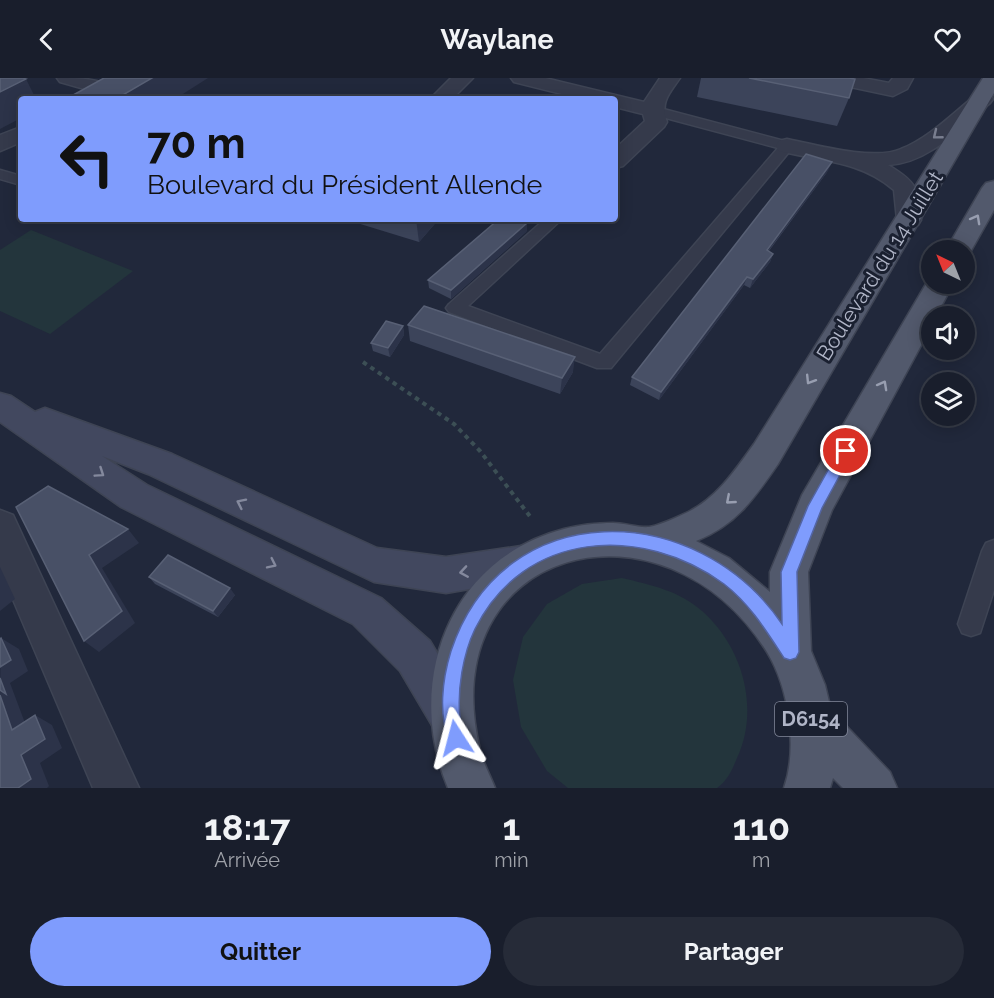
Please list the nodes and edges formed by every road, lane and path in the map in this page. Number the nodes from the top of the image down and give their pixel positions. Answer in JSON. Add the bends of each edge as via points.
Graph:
{"nodes":[{"id":1,"x":67,"y":78,"type":"edge"},
{"id":2,"x":120,"y":78,"type":"edge"},
{"id":3,"x":463,"y":78,"type":"edge"},
{"id":4,"x":521,"y":78,"type":"edge"},
{"id":5,"x":670,"y":78,"type":"edge"},
{"id":6,"x":834,"y":78,"type":"edge"},
{"id":7,"x":903,"y":78,"type":"edge"},
{"id":8,"x":102,"y":88,"type":"junction"},
{"id":9,"x":988,"y":88,"type":"edge"},
{"id":10,"x":88,"y":96,"type":"edge"},
{"id":11,"x":443,"y":96,"type":"edge"},
{"id":12,"x":594,"y":96,"type":"edge"},
{"id":13,"x":618,"y":102,"type":"edge"},
{"id":14,"x":652,"y":110,"type":"junction"},
{"id":15,"x":18,"y":135,"type":"edge"},
{"id":16,"x":0,"y":144,"type":"edge"},
{"id":17,"x":787,"y":146,"type":"junction"},
{"id":18,"x":618,"y":158,"type":"edge"},
{"id":19,"x":856,"y":159,"type":"junction"},
{"id":20,"x":0,"y":174,"type":"edge"},
{"id":21,"x":18,"y":180,"type":"edge"},
{"id":22,"x":994,"y":188,"type":"edge"},
{"id":23,"x":909,"y":220,"type":"junction"},
{"id":24,"x":551,"y":222,"type":"edge"},
{"id":25,"x":965,"y":240,"type":"edge"},
{"id":26,"x":934,"y":294,"type":"edge"},
{"id":27,"x":363,"y":362,"type":"dead end"},
{"id":28,"x":0,"y":404,"type":"edge"},
{"id":29,"x":0,"y":526,"type":"edge"},
{"id":30,"x":653,"y":542,"type":"junction"},
{"id":31,"x":994,"y":551,"type":"edge"},
{"id":32,"x":536,"y":556,"type":"junction"},
{"id":33,"x":971,"y":624,"type":"dead end"},
{"id":34,"x":790,"y":652,"type":"junction"},
{"id":35,"x":451,"y":717,"type":"junction"},
{"id":36,"x":812,"y":722,"type":"junction"},
{"id":37,"x":468,"y":785,"type":"edge"},
{"id":38,"x":116,"y":788,"type":"edge"},
{"id":39,"x":807,"y":788,"type":"edge"},
{"id":40,"x":874,"y":788,"type":"edge"}],
"edges":[{"from":1,"to":8,"type":"street"},
{"from":2,"to":8,"type":"street"},
{"from":3,"to":11,"type":"street"},
{"from":4,"to":12,"type":"street"},
{"from":5,"to":14,"type":"street","via":[[655,98]]},
{"from":6,"to":7,"type":"street","via":[[893,90]]},
{"from":8,"to":10,"type":"street"},
{"from":9,"to":19,"type":"street","one_way":true,"via":[[927,144],[904,157]]},
{"from":9,"to":23,"type":"main road","name":"Boulevard du 14 Juillet"},
{"from":13,"to":14,"type":"street"},
{"from":14,"to":17,"type":"lane"},
{"from":14,"to":18,"type":"street","via":[[656,122]]},
{"from":15,"to":16,"type":"street"},
{"from":17,"to":19,"type":"street"},
{"from":17,"to":24,"type":"lane","via":[[604,363],[455,309]]},
{"from":19,"to":23,"type":"street","via":[[886,171],[906,188]]},
{"from":20,"to":21,"type":"lane"},
{"from":25,"to":22,"type":"main road","one_way":true},
{"from":23,"to":30,"type":"main road","name":"Boulevard du 14 Juillet","one_way":true,"via":[[766,454],[736,496],[703,522]]},
{"from":34,"to":26,"type":"main road","one_way":true,"via":[[789,572],[815,506]]},
{"from":27,"to":32,"type":"path","via":[[454,424],[474,444],[513,491]]},
{"from":32,"to":28,"type":"main road","one_way":true,"via":[[446,574],[374,565],[160,464]]},
{"from":28,"to":35,"type":"main road","one_way":true,"via":[[134,496],[367,611],[415,656]]},
{"from":29,"to":38,"type":"street"},
{"from":30,"to":32,"type":"main road","number":"D6154","via":[[601,538]]},
{"from":30,"to":34,"type":"main road","number":"D6154","via":[[693,556],[731,580],[764,612]]},
{"from":31,"to":33,"type":"lane"},
{"from":32,"to":35,"type":"main road","number":"D6154","via":[[491,590],[468,626],[454,669]]},
{"from":34,"to":36,"type":"main road","number":"D6154","via":[[804,686]]},
{"from":35,"to":37,"type":"main road","number":"D6154"},
{"from":36,"to":39,"type":"main road","number":"D6154"},
{"from":36,"to":40,"type":"main road","number":"D6154"}]}
